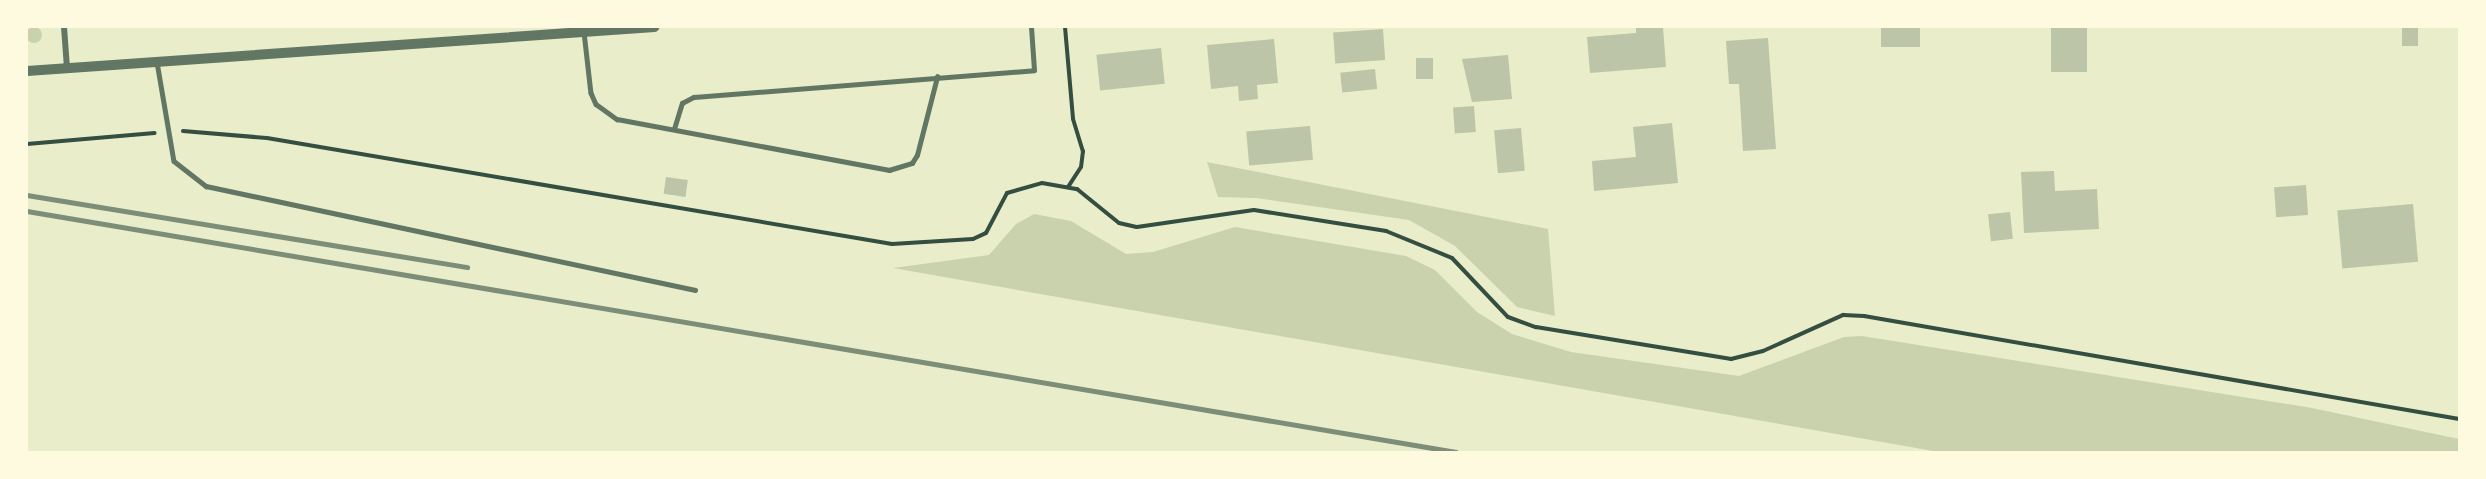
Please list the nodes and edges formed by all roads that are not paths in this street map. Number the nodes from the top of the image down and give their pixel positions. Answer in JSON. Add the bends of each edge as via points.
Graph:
{"nodes":[{"id":1,"x":63,"y":27,"type":"edge"},
{"id":2,"x":654,"y":27,"type":"edge"},
{"id":3,"x":1031,"y":27,"type":"edge"},
{"id":4,"x":584,"y":32,"type":"junction"},
{"id":5,"x":157,"y":62,"type":"junction"},
{"id":6,"x":67,"y":68,"type":"junction"},
{"id":7,"x":27,"y":71,"type":"edge"},
{"id":8,"x":937,"y":77,"type":"junction"},
{"id":9,"x":674,"y":129,"type":"junction"},
{"id":10,"x":695,"y":290,"type":"dead end"}],
"edges":[{"from":1,"to":6,"type":"street"},
{"from":2,"to":4,"type":"street"},
{"from":3,"to":8,"type":"lane","via":[[1034,70]]},
{"from":4,"to":5,"type":"street"},
{"from":4,"to":9,"type":"lane","via":[[596,104],[617,119]]},
{"from":5,"to":6,"type":"street"},
{"from":5,"to":10,"type":"lane","via":[[167,132],[181,170],[206,186]]},
{"from":6,"to":7,"type":"street"},
{"from":8,"to":9,"type":"lane","via":[[694,97],[682,103]]},
{"from":8,"to":9,"type":"lane","via":[[917,155],[900,168]]}]}
